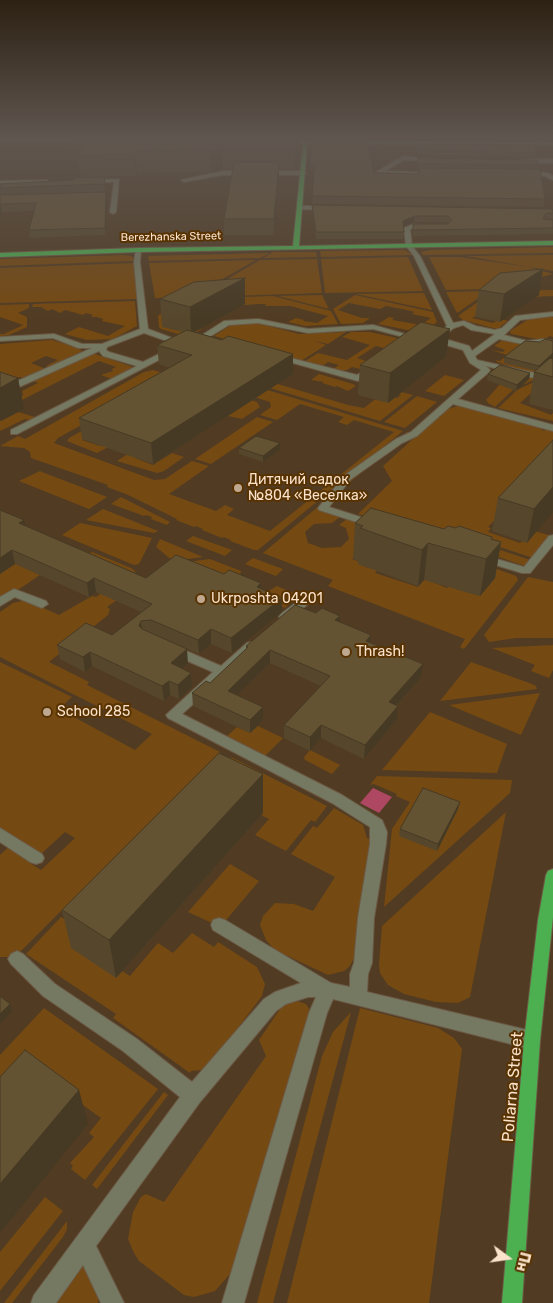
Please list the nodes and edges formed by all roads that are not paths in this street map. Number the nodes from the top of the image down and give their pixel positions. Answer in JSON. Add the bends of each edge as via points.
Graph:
{"nodes":[{"id":1,"x":115,"y":199,"type":"edge"},
{"id":2,"x":300,"y":199,"type":"edge"},
{"id":3,"x":299,"y":208,"type":"junction"},
{"id":4,"x":337,"y":208,"type":"edge"},
{"id":5,"x":113,"y":212,"type":"dead end"},
{"id":6,"x":439,"y":226,"type":"edge"},
{"id":7,"x":553,"y":244,"type":"edge"},
{"id":8,"x":409,"y":246,"type":"junction"},
{"id":9,"x":296,"y":248,"type":"junction"},
{"id":10,"x":138,"y":250,"type":"junction"},
{"id":11,"x":0,"y":255,"type":"edge"},
{"id":12,"x":553,"y":314,"type":"edge"},
{"id":13,"x":450,"y":326,"type":"junction"},
{"id":14,"x":144,"y":330,"type":"junction"},
{"id":15,"x":505,"y":330,"type":"junction"},
{"id":16,"x":203,"y":336,"type":"junction"},
{"id":17,"x":438,"y":336,"type":"junction"},
{"id":18,"x":498,"y":336,"type":"junction"},
{"id":19,"x":0,"y":339,"type":"edge"},
{"id":20,"x":419,"y":339,"type":"junction"},
{"id":21,"x":220,"y":341,"type":"edge"},
{"id":22,"x":553,"y":343,"type":"edge"},
{"id":23,"x":412,"y":344,"type":"edge"},
{"id":24,"x":186,"y":345,"type":"junction"},
{"id":25,"x":104,"y":346,"type":"junction"},
{"id":26,"x":273,"y":355,"type":"edge"},
{"id":27,"x":472,"y":359,"type":"junction"},
{"id":28,"x":381,"y":364,"type":"edge"},
{"id":29,"x":143,"y":365,"type":"junction"},
{"id":30,"x":553,"y":380,"type":"edge"},
{"id":31,"x":0,"y":389,"type":"edge"},
{"id":32,"x":454,"y":401,"type":"junction"},
{"id":33,"x":553,"y":428,"type":"edge"},
{"id":34,"x":14,"y":432,"type":"dead end"},
{"id":35,"x":388,"y":530,"type":"edge"},
{"id":36,"x":553,"y":538,"type":"edge"},
{"id":37,"x":473,"y":555,"type":"edge"},
{"id":38,"x":310,"y":596,"type":"dead end"},
{"id":39,"x":0,"y":602,"type":"edge"},
{"id":40,"x":42,"y":604,"type":"dead end"},
{"id":41,"x":277,"y":624,"type":"edge"},
{"id":42,"x":264,"y":635,"type":"edge"},
{"id":43,"x":157,"y":643,"type":"edge"},
{"id":44,"x":221,"y":671,"type":"junction"},
{"id":45,"x":0,"y":834,"type":"edge"},
{"id":46,"x":36,"y":858,"type":"dead end"},
{"id":47,"x":553,"y":875,"type":"edge"},
{"id":48,"x":219,"y":925,"type":"dead end"},
{"id":49,"x":16,"y":959,"type":"dead end"},
{"id":50,"x":328,"y":990,"type":"junction"},
{"id":51,"x":358,"y":997,"type":"junction"},
{"id":52,"x":532,"y":1040,"type":"junction"},
{"id":53,"x":193,"y":1095,"type":"junction"},
{"id":54,"x":84,"y":1245,"type":"junction"},
{"id":55,"x":42,"y":1303,"type":"edge"},
{"id":56,"x":113,"y":1303,"type":"edge"},
{"id":57,"x":233,"y":1303,"type":"edge"},
{"id":58,"x":512,"y":1303,"type":"edge"}],
"edges":[{"from":1,"to":5,"type":"lane"},
{"from":2,"to":3,"type":"street"},
{"from":3,"to":4,"type":"lane"},
{"from":3,"to":9,"type":"street"},
{"from":6,"to":8,"type":"lane","via":[[410,226],[407,228]]},
{"from":7,"to":8,"type":"street","name":"Berezhanska Street"},
{"from":8,"to":9,"type":"street","name":"Berezhanska Street"},
{"from":8,"to":13,"type":"lane","via":[[417,256]]},
{"from":9,"to":10,"type":"street","name":"Berezhanska Street"},
{"from":10,"to":11,"type":"street","name":"Berezhanska Street"},
{"from":10,"to":14,"type":"lane"},
{"from":12,"to":15,"type":"lane","via":[[518,318]]},
{"from":13,"to":15,"type":"lane","via":[[464,324],[485,331]]},
{"from":13,"to":17,"type":"lane"},
{"from":14,"to":24,"type":"lane"},
{"from":14,"to":25,"type":"lane"},
{"from":15,"to":18,"type":"lane"},
{"from":16,"to":20,"type":"lane","via":[[227,323],[258,321],[308,331],[372,327]]},
{"from":16,"to":21,"type":"lane"},
{"from":16,"to":24,"type":"lane"},
{"from":17,"to":20,"type":"lane"},
{"from":17,"to":27,"type":"lane","via":[[442,341],[466,348]]},
{"from":18,"to":22,"type":"lane","via":[[527,343]]},
{"from":18,"to":27,"type":"lane"},
{"from":19,"to":25,"type":"lane","via":[[54,336],[81,346]]},
{"from":20,"to":23,"type":"lane"},
{"from":24,"to":29,"type":"lane"},
{"from":25,"to":29,"type":"lane","via":[[102,350],[106,354]]},
{"from":25,"to":31,"type":"lane"},
{"from":26,"to":28,"type":"lane","via":[[358,378]]},
{"from":27,"to":30,"type":"lane"},
{"from":27,"to":32,"type":"lane","via":[[486,370]]},
{"from":29,"to":34,"type":"lane"},
{"from":32,"to":33,"type":"lane"},
{"from":32,"to":35,"type":"lane","via":[[414,434],[348,477],[323,508]]},
{"from":36,"to":37,"type":"lane","via":[[526,571]]},
{"from":38,"to":41,"type":"lane"},
{"from":39,"to":40,"type":"lane","via":[[14,592]]},
{"from":42,"to":44,"type":"lane"},
{"from":43,"to":44,"type":"lane"},
{"from":44,"to":51,"type":"lane","via":[[173,715],[338,799],[377,824],[379,838]]},
{"from":45,"to":46,"type":"lane"},
{"from":47,"to":52,"type":"street","name":"Poliarna Street"},
{"from":48,"to":50,"type":"lane"},
{"from":49,"to":53,"type":"lane","via":[[50,990],[130,1045]]},
{"from":50,"to":51,"type":"lane"},
{"from":50,"to":53,"type":"lane","via":[[294,992],[270,1005]]},
{"from":50,"to":57,"type":"lane","via":[[318,1013]]},
{"from":51,"to":52,"type":"lane"},
{"from":52,"to":58,"type":"street","name":"Poliarna Street"},
{"from":53,"to":54,"type":"lane"},
{"from":54,"to":55,"type":"lane"},
{"from":54,"to":56,"type":"lane"}]}
